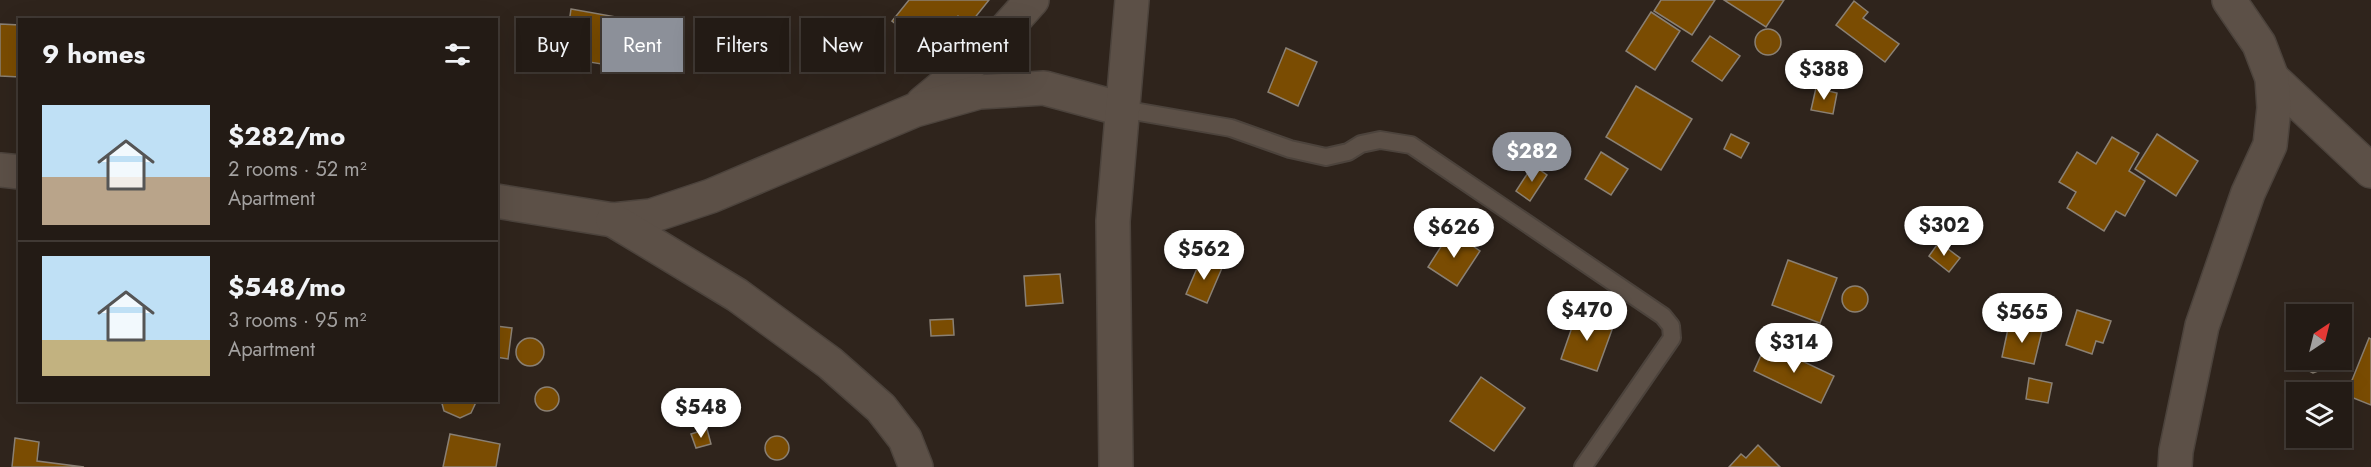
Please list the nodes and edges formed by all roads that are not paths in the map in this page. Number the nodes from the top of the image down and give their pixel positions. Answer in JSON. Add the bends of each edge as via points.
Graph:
{"nodes":[{"id":1,"x":1032,"y":0,"type":"edge"},
{"id":2,"x":1132,"y":0,"type":"edge"},
{"id":3,"x":2229,"y":0,"type":"edge"},
{"id":4,"x":2272,"y":78,"type":"junction"},
{"id":5,"x":1122,"y":109,"type":"junction"},
{"id":6,"x":915,"y":110,"type":"junction"},
{"id":7,"x":0,"y":170,"type":"edge"},
{"id":8,"x":2371,"y":171,"type":"edge"},
{"id":9,"x":18,"y":172,"type":"edge"},
{"id":10,"x":498,"y":201,"type":"edge"},
{"id":11,"x":613,"y":220,"type":"junction"},
{"id":12,"x":916,"y":467,"type":"edge"},
{"id":13,"x":1116,"y":467,"type":"edge"},
{"id":14,"x":1583,"y":467,"type":"edge"},
{"id":15,"x":2175,"y":467,"type":"edge"}],
"edges":[{"from":1,"to":6,"type":"street","via":[[987,50]]},
{"from":2,"to":5,"type":"street"},
{"from":3,"to":4,"type":"street","via":[[2259,44]]},
{"from":4,"to":8,"type":"street"},
{"from":4,"to":15,"type":"street","via":[[2270,145],[2248,193],[2202,326],[2175,451]]},
{"from":5,"to":6,"type":"street","via":[[1044,88],[979,92]]},
{"from":5,"to":13,"type":"street","via":[[1113,221]]},
{"from":5,"to":14,"type":"lane","via":[[1231,128],[1326,157],[1380,140],[1411,145],[1663,316],[1671,326],[1672,338]]},
{"from":6,"to":11,"type":"street","via":[[711,196],[651,216]]},
{"from":7,"to":9,"type":"street"},
{"from":10,"to":11,"type":"street"},
{"from":11,"to":12,"type":"street","via":[[737,295],[830,363],[881,408],[905,439]]}]}
